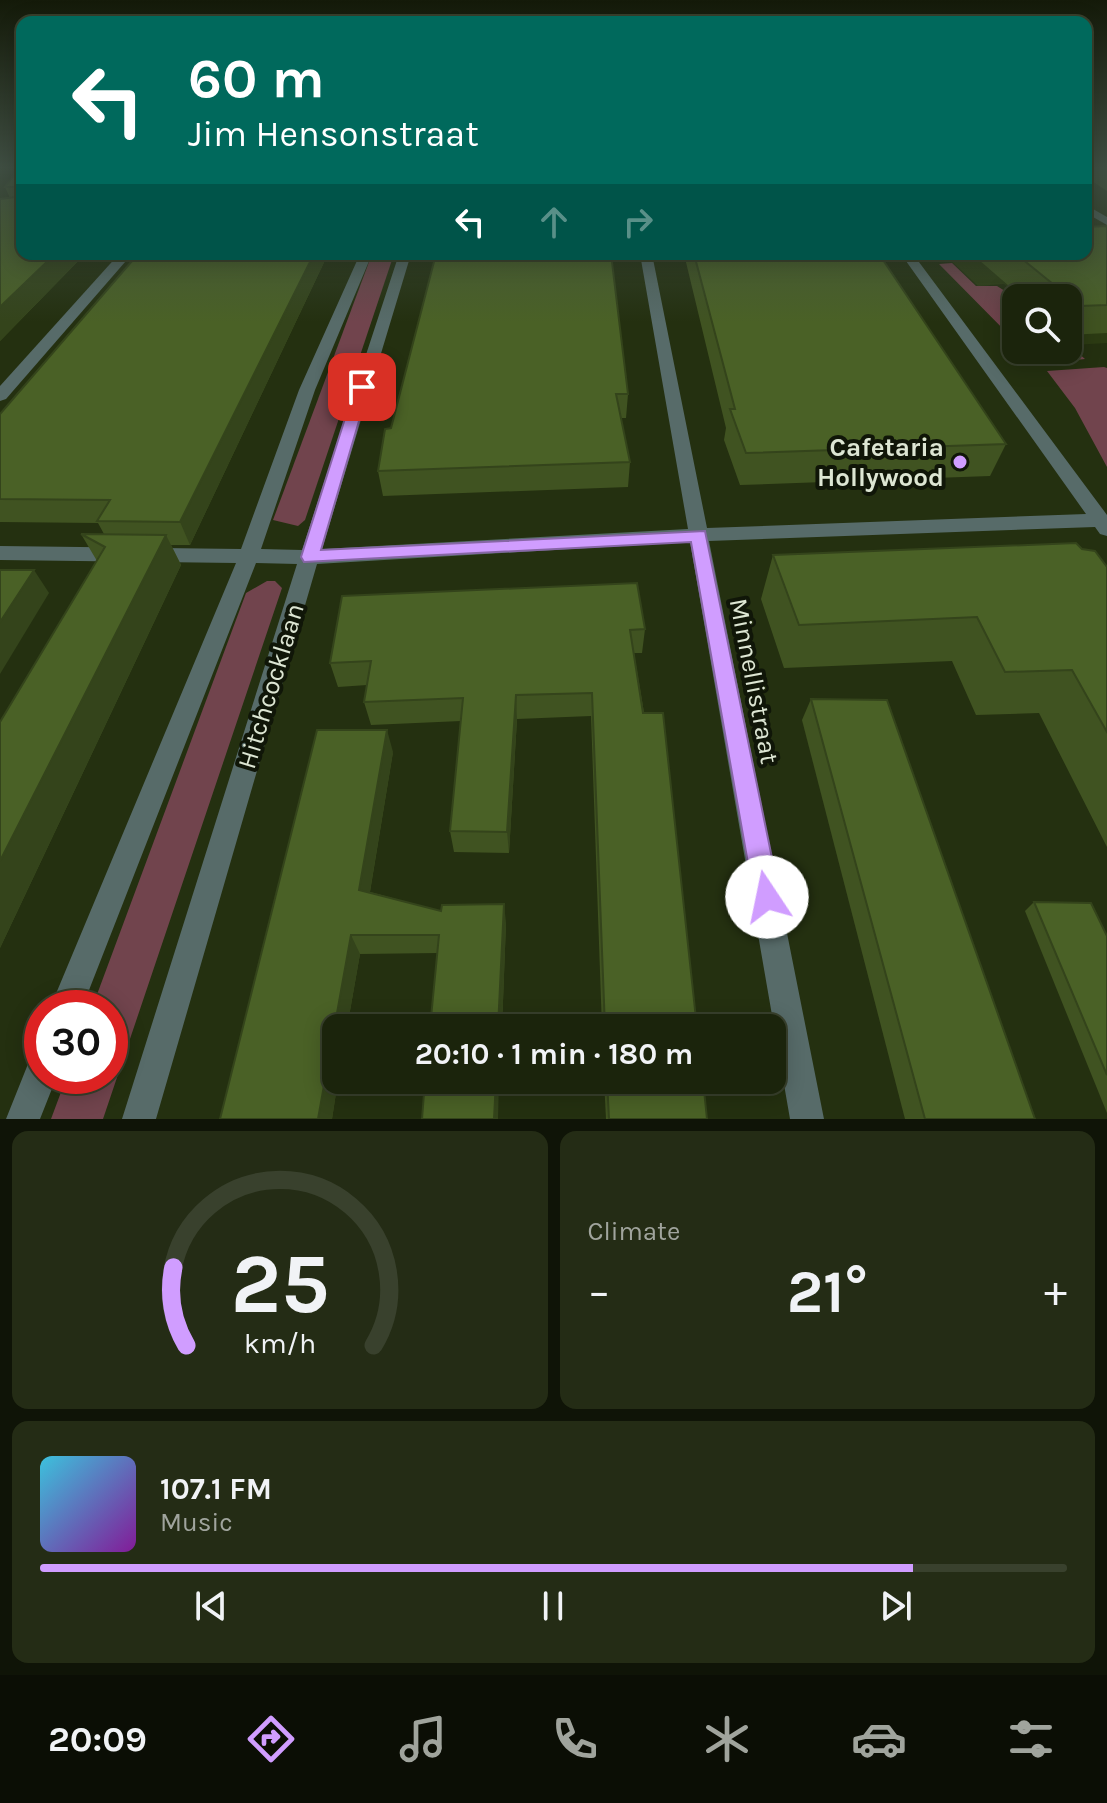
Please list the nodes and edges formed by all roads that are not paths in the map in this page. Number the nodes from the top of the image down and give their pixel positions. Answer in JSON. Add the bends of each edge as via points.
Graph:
{"nodes":[{"id":1,"x":121,"y":260,"type":"edge"},
{"id":2,"x":363,"y":260,"type":"edge"},
{"id":3,"x":403,"y":260,"type":"edge"},
{"id":4,"x":647,"y":260,"type":"edge"},
{"id":5,"x":911,"y":260,"type":"edge"},
{"id":6,"x":0,"y":396,"type":"edge"},
{"id":7,"x":1104,"y":524,"type":"edge"},
{"id":8,"x":699,"y":535,"type":"junction"},
{"id":9,"x":0,"y":553,"type":"edge"},
{"id":10,"x":248,"y":557,"type":"junction"},
{"id":11,"x":310,"y":557,"type":"junction"},
{"id":12,"x":73,"y":990,"type":"edge"},
{"id":13,"x":33,"y":1094,"type":"edge"},
{"id":14,"x":23,"y":1119,"type":"edge"},
{"id":15,"x":139,"y":1119,"type":"edge"},
{"id":16,"x":807,"y":1119,"type":"edge"}],
"edges":[{"from":1,"to":6,"type":"street"},
{"from":2,"to":10,"type":"street","via":[[307,390]]},
{"from":3,"to":11,"type":"street","name":"Hitchcocklaan"},
{"from":4,"to":8,"type":"street","name":"Minnellistraat"},
{"from":5,"to":7,"type":"street"},
{"from":7,"to":8,"type":"street"},
{"from":8,"to":11,"type":"street"},
{"from":8,"to":16,"type":"street","name":"Minnellistraat"},
{"from":9,"to":10,"type":"street"},
{"from":10,"to":11,"type":"street"},
{"from":10,"to":12,"type":"street"},
{"from":11,"to":15,"type":"street","name":"Hitchcocklaan"},
{"from":13,"to":14,"type":"street"}]}
